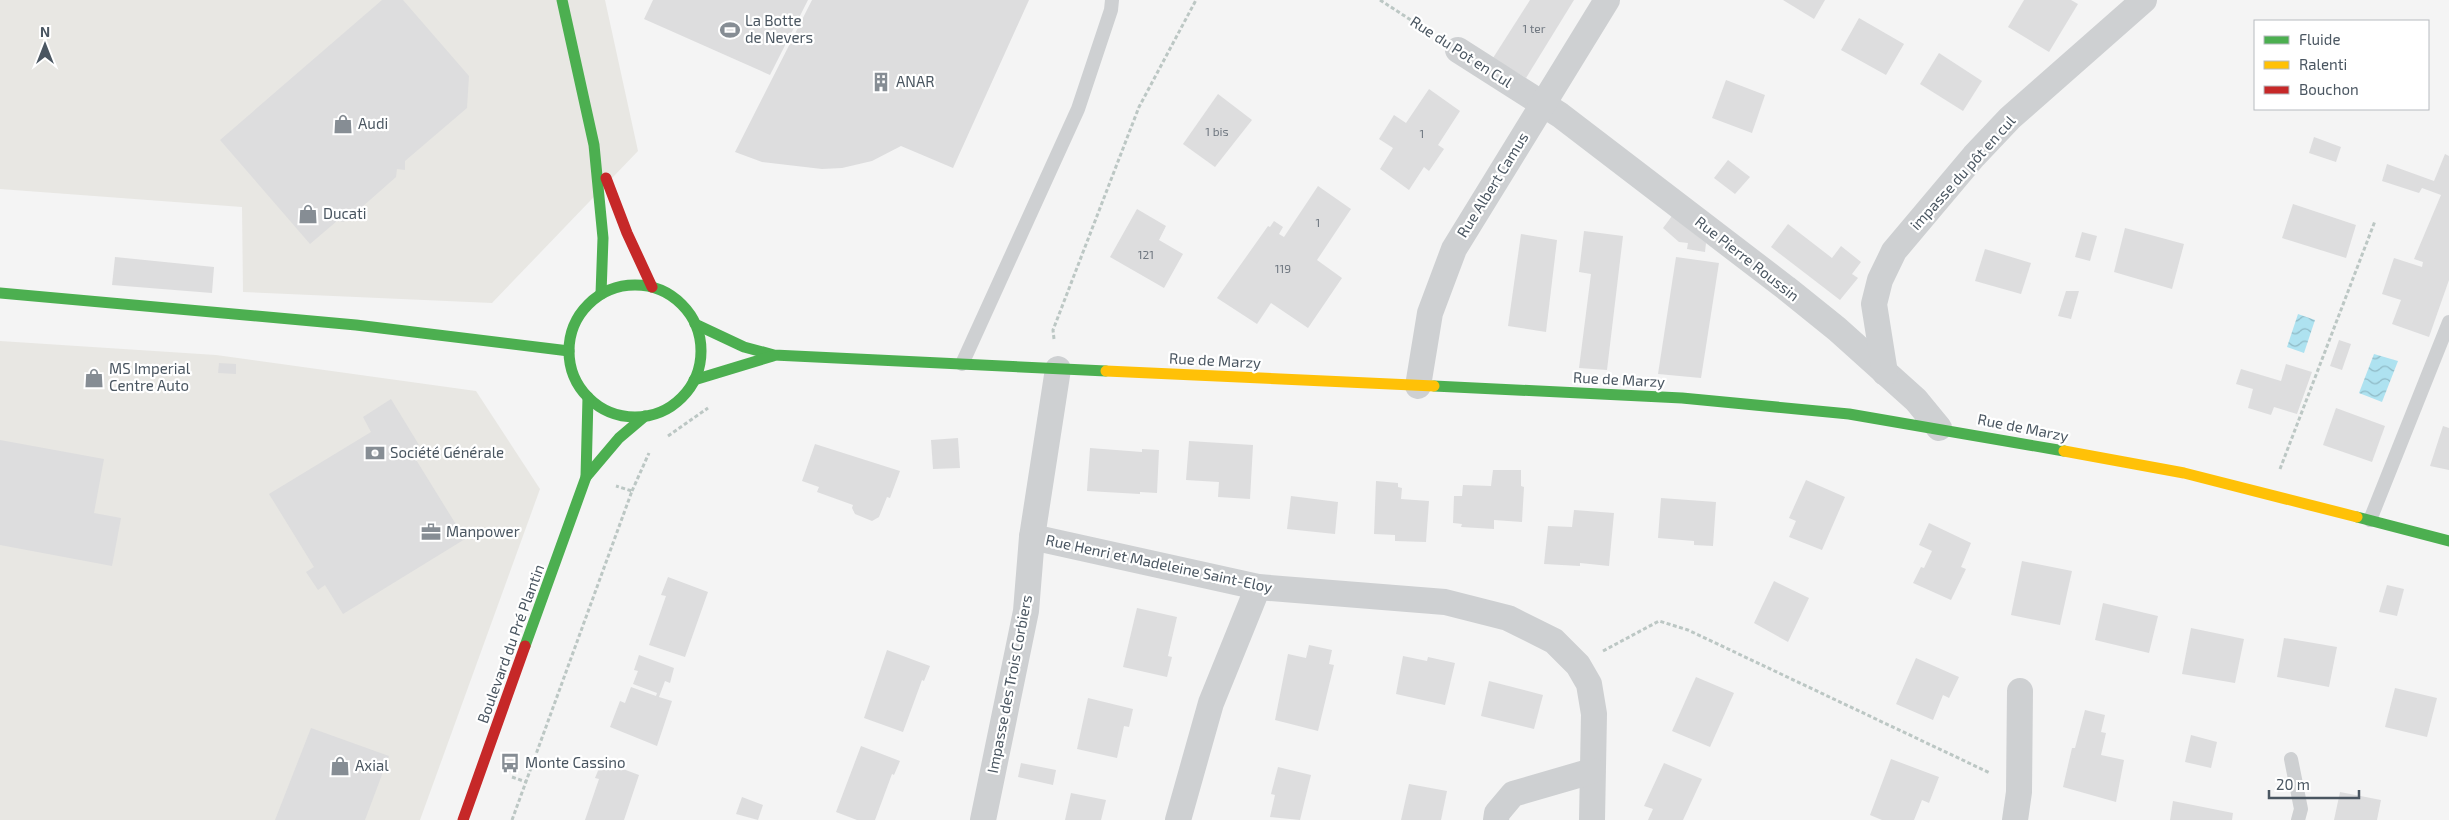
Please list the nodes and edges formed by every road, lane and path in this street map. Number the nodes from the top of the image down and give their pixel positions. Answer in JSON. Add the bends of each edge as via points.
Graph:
{"nodes":[{"id":1,"x":562,"y":0,"type":"edge"},
{"id":2,"x":1112,"y":0,"type":"edge"},
{"id":3,"x":1196,"y":0,"type":"edge"},
{"id":4,"x":1380,"y":0,"type":"edge"},
{"id":5,"x":1607,"y":0,"type":"edge"},
{"id":6,"x":2144,"y":0,"type":"edge"},
{"id":7,"x":1458,"y":50,"type":"joint"},
{"id":8,"x":1542,"y":104,"type":"junction"},
{"id":9,"x":594,"y":145,"type":"junction"},
{"id":10,"x":2375,"y":220,"type":"dead end"},
{"id":11,"x":652,"y":287,"type":"junction"},
{"id":12,"x":0,"y":293,"type":"edge"},
{"id":13,"x":600,"y":294,"type":"junction"},
{"id":14,"x":1874,"y":304,"type":"junction"},
{"id":15,"x":2449,"y":322,"type":"edge"},
{"id":16,"x":695,"y":324,"type":"junction"},
{"id":17,"x":1837,"y":329,"type":"junction"},
{"id":18,"x":569,"y":351,"type":"junction"},
{"id":19,"x":774,"y":355,"type":"junction"},
{"id":20,"x":962,"y":364,"type":"junction"},
{"id":21,"x":1058,"y":369,"type":"junction"},
{"id":22,"x":1885,"y":373,"type":"junction"},
{"id":23,"x":694,"y":380,"type":"junction"},
{"id":24,"x":1418,"y":386,"type":"junction"},
{"id":25,"x":588,"y":397,"type":"junction"},
{"id":26,"x":711,"y":406,"type":"dead end"},
{"id":27,"x":645,"y":416,"type":"junction"},
{"id":28,"x":1939,"y":428,"type":"junction"},
{"id":29,"x":662,"y":440,"type":"dead end"},
{"id":30,"x":651,"y":449,"type":"dead end"},
{"id":31,"x":586,"y":477,"type":"junction"},
{"id":32,"x":632,"y":491,"type":"junction"},
{"id":33,"x":2270,"y":495,"type":"junction"},
{"id":34,"x":2370,"y":520,"type":"junction"},
{"id":35,"x":1032,"y":537,"type":"junction"},
{"id":36,"x":2449,"y":541,"type":"edge"},
{"id":37,"x":1258,"y":587,"type":"junction"},
{"id":38,"x":1578,"y":665,"type":"junction"},
{"id":39,"x":2020,"y":691,"type":"dead end"},
{"id":40,"x":2291,"y":759,"type":"dead end"},
{"id":41,"x":1592,"y":771,"type":"junction"},
{"id":42,"x":512,"y":777,"type":"dead end"},
{"id":43,"x":526,"y":782,"type":"junction"},
{"id":44,"x":2019,"y":792,"type":"junction"},
{"id":45,"x":463,"y":820,"type":"edge"},
{"id":46,"x":512,"y":820,"type":"edge"},
{"id":47,"x":983,"y":820,"type":"edge"},
{"id":48,"x":1178,"y":820,"type":"edge"},
{"id":49,"x":1496,"y":820,"type":"edge"},
{"id":50,"x":1592,"y":820,"type":"edge"},
{"id":51,"x":2015,"y":820,"type":"edge"},
{"id":52,"x":2298,"y":820,"type":"edge"}],
"edges":[{"from":1,"to":9,"type":"main road"},
{"from":2,"to":20,"type":"lane","via":[[1112,10],[1078,110]]},
{"from":3,"to":21,"type":"path","via":[[1139,108],[1053,330]]},
{"from":4,"to":7,"type":"path","name":"Rue du Pot en Cul"},
{"from":5,"to":8,"type":"street","name":"Rue Albert Camus"},
{"from":6,"to":14,"type":"street","name":"impasse du pôt en cul","via":[[2010,118],[1974,156],[1894,251],[1880,280]]},
{"from":7,"to":8,"type":"street","name":"Rue du Pot en Cul"},
{"from":8,"to":17,"type":"street","name":"Rue Pierre Roussin"},
{"from":8,"to":24,"type":"street","name":"Rue Albert Camus","via":[[1454,249],[1430,313]]},
{"from":9,"to":11,"type":"main road","via":[[627,233]]},
{"from":9,"to":13,"type":"main road","via":[[603,238]]},
{"from":10,"to":33,"type":"path"},
{"from":11,"to":13,"type":"main road","via":[[617,287]]},
{"from":11,"to":16,"type":"main road","via":[[685,307]]},
{"from":12,"to":18,"type":"main road","via":[[372,328]]},
{"from":13,"to":18,"type":"main road","via":[[584,310],[573,329]]},
{"from":14,"to":17,"type":"street"},
{"from":14,"to":22,"type":"street"},
{"from":15,"to":34,"type":"lane"},
{"from":16,"to":19,"type":"main road","name":"Rue de Marzy","via":[[744,347]]},
{"from":16,"to":23,"type":"main road","via":[[701,342],[701,361]]},
{"from":17,"to":22,"type":"street","name":"Rue Pierre Roussin"},
{"from":18,"to":25,"type":"main road","via":[[571,368]]},
{"from":19,"to":20,"type":"main road","name":"Rue de Marzy"},
{"from":19,"to":23,"type":"main road","name":"Rue de Marzy"},
{"from":20,"to":21,"type":"main road","name":"Rue de Marzy"},
{"from":21,"to":24,"type":"main road","name":"Rue de Marzy"},
{"from":21,"to":35,"type":"street","name":"Impasse des Trois Corbiers"},
{"from":22,"to":28,"type":"street","name":"Rue Pierre Roussin","via":[[1916,400]]},
{"from":23,"to":27,"type":"main road","via":[[682,397],[665,410]]},
{"from":24,"to":28,"type":"main road","name":"Rue de Marzy","via":[[1682,398],[1849,414]]},
{"from":25,"to":27,"type":"main road","via":[[605,410],[624,416]]},
{"from":25,"to":31,"type":"main road","name":"Boulevard du Pré Plantin"},
{"from":26,"to":29,"type":"path"},
{"from":27,"to":31,"type":"main road","name":"Boulevard du Pré Plantin","via":[[619,438]]},
{"from":28,"to":33,"type":"main road","name":"Rue de Marzy","via":[[2184,473]]},
{"from":30,"to":32,"type":"path"},
{"from":31,"to":32,"type":"path"},
{"from":31,"to":45,"type":"main road","name":"Boulevard du Pré Plantin"},
{"from":32,"to":43,"type":"path"},
{"from":33,"to":34,"type":"main road","name":"Rue de Marzy"},
{"from":34,"to":36,"type":"main road","name":"Rue de Marzy"},
{"from":35,"to":37,"type":"street","name":"Rue Henri et Madeleine Saint-Eloy"},
{"from":35,"to":47,"type":"street","name":"Impasse des Trois Corbiers","via":[[1026,611]]},
{"from":37,"to":38,"type":"street","name":"Rue Henri et Madeleine Saint-Eloy","via":[[1445,602],[1508,618],[1554,641]]},
{"from":37,"to":48,"type":"street","via":[[1210,703]]},
{"from":38,"to":41,"type":"street","name":"Rue Henri et Madeleine Saint-Eloy","via":[[1589,684],[1594,714]]},
{"from":38,"to":44,"type":"path","via":[[1659,620],[1688,630],[1985,770]]},
{"from":39,"to":44,"type":"street"},
{"from":40,"to":52,"type":"lane","via":[[2300,809]]},
{"from":41,"to":49,"type":"street","via":[[1514,794],[1497,813]]},
{"from":41,"to":50,"type":"street","name":"Rue Henri et Madeleine Saint-Eloy"},
{"from":42,"to":43,"type":"path"},
{"from":43,"to":46,"type":"path"},
{"from":44,"to":51,"type":"street"}]}
